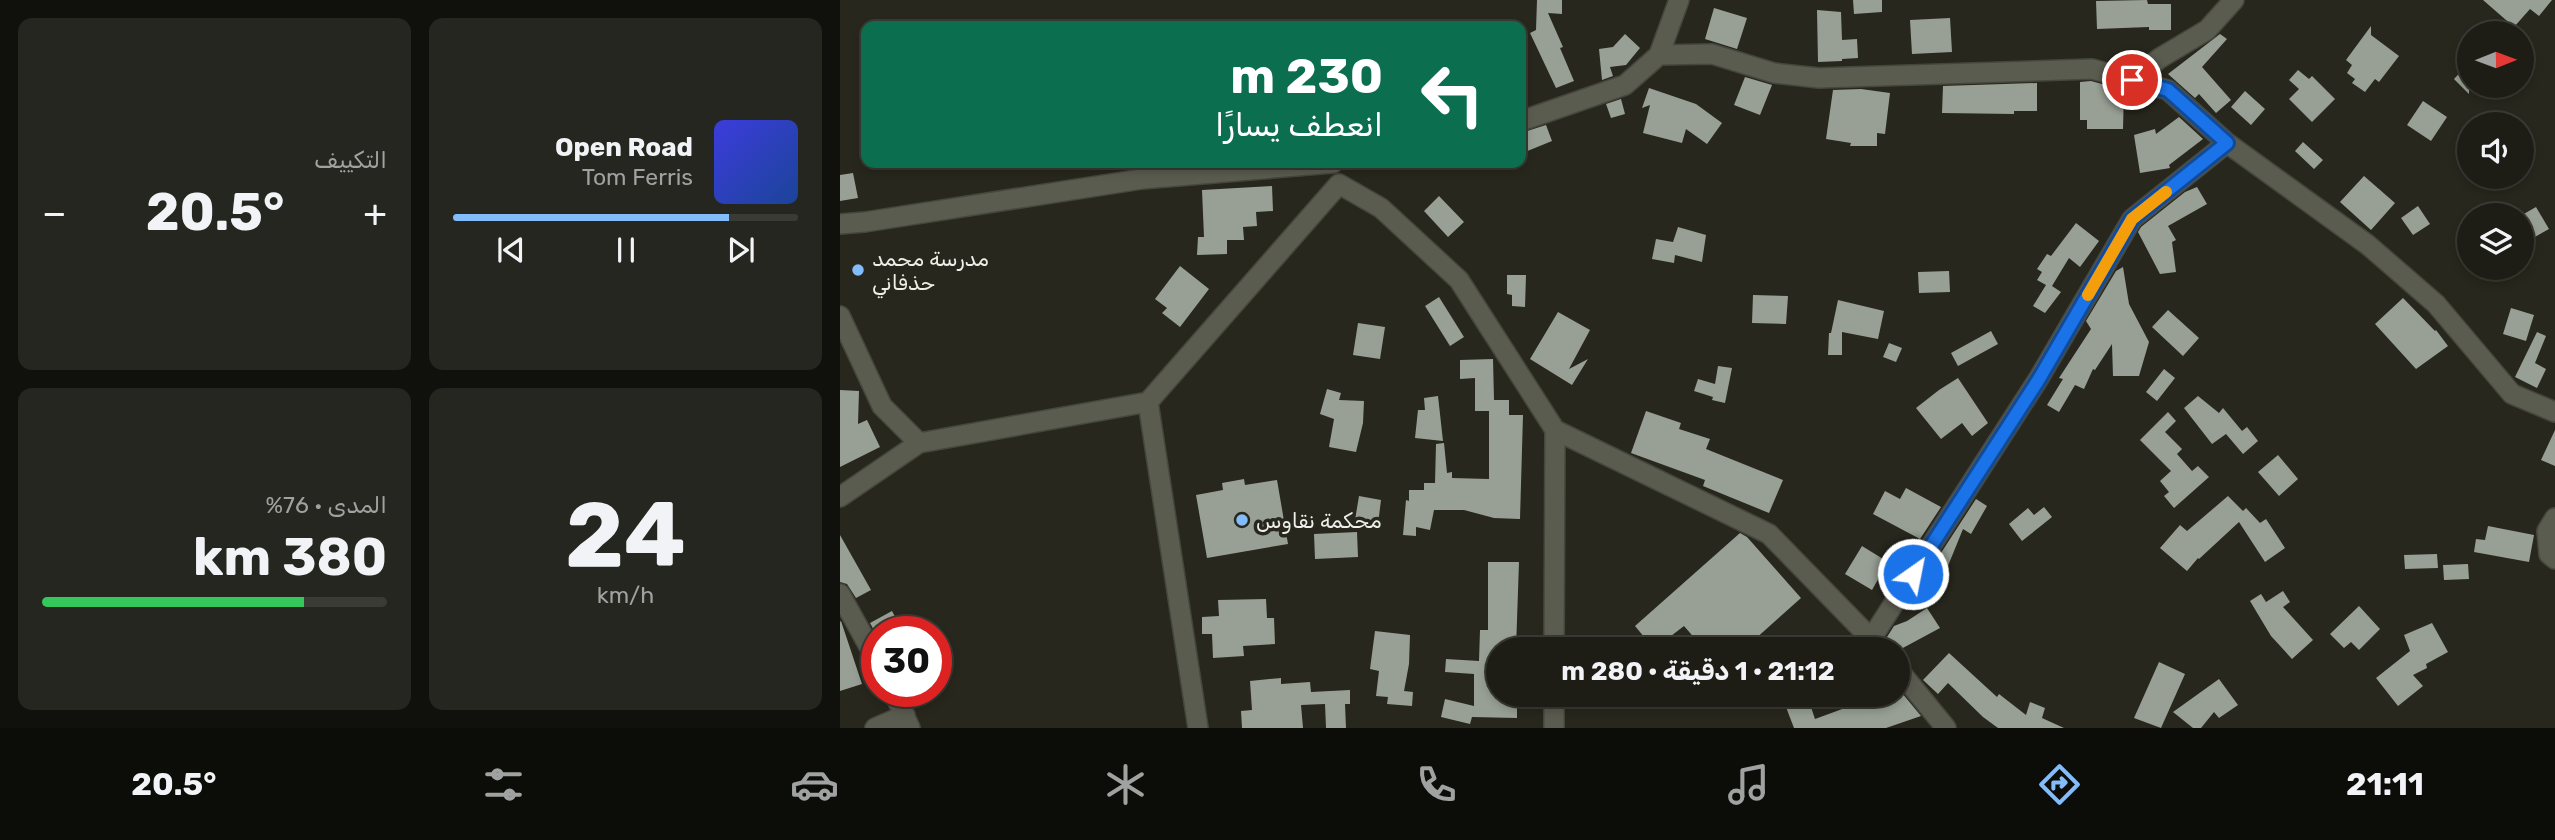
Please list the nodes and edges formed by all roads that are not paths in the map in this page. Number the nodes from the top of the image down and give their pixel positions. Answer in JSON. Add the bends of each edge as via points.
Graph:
{"nodes":[{"id":1,"x":1679,"y":0,"type":"edge"},
{"id":2,"x":2235,"y":0,"type":"edge"},
{"id":3,"x":1659,"y":55,"type":"junction"},
{"id":4,"x":2132,"y":80,"type":"junction"},
{"id":5,"x":1526,"y":119,"type":"edge"},
{"id":6,"x":2227,"y":143,"type":"junction"},
{"id":7,"x":1277,"y":168,"type":"edge"},
{"id":8,"x":1329,"y":168,"type":"edge"},
{"id":9,"x":1339,"y":184,"type":"junction"},
{"id":10,"x":840,"y":224,"type":"edge"},
{"id":11,"x":840,"y":316,"type":"edge"},
{"id":12,"x":1148,"y":402,"type":"junction"},
{"id":13,"x":2555,"y":412,"type":"edge"},
{"id":14,"x":1555,"y":430,"type":"junction"},
{"id":15,"x":919,"y":443,"type":"junction"},
{"id":16,"x":840,"y":497,"type":"edge"},
{"id":17,"x":2555,"y":518,"type":"edge"},
{"id":18,"x":2555,"y":559,"type":"edge"},
{"id":19,"x":840,"y":594,"type":"edge"},
{"id":20,"x":861,"y":632,"type":"edge"},
{"id":21,"x":1555,"y":637,"type":"edge"},
{"id":22,"x":1869,"y":637,"type":"edge"},
{"id":23,"x":1880,"y":637,"type":"edge"},
{"id":24,"x":1910,"y":684,"type":"edge"},
{"id":25,"x":1554,"y":707,"type":"edge"},
{"id":26,"x":908,"y":722,"type":"edge"},
{"id":27,"x":875,"y":728,"type":"edge"},
{"id":28,"x":1198,"y":728,"type":"edge"},
{"id":29,"x":1554,"y":728,"type":"edge"},
{"id":30,"x":1946,"y":728,"type":"edge"}],
"edges":[{"from":1,"to":3,"type":"street"},
{"from":2,"to":4,"type":"street","via":[[2207,30]]},
{"from":3,"to":4,"type":"street","via":[[1712,54],[1773,73],[1819,78],[2092,69]]},
{"from":3,"to":5,"type":"street","via":[[1625,85]]},
{"from":4,"to":6,"type":"street","via":[[2168,90]]},
{"from":6,"to":13,"type":"street","via":[[2368,245],[2436,304],[2512,394]]},
{"from":6,"to":23,"type":"street","via":[[2132,219]]},
{"from":7,"to":10,"type":"street","via":[[1142,179]]},
{"from":8,"to":9,"type":"street"},
{"from":9,"to":12,"type":"street"},
{"from":9,"to":14,"type":"street","via":[[1381,208],[1460,279]]},
{"from":11,"to":15,"type":"street","via":[[882,406]]},
{"from":12,"to":15,"type":"street"},
{"from":12,"to":28,"type":"street"},
{"from":14,"to":21,"type":"street"},
{"from":14,"to":22,"type":"street","via":[[1769,534]]},
{"from":15,"to":16,"type":"street"},
{"from":17,"to":18,"type":"street","via":[[2547,531],[2549,554]]},
{"from":19,"to":20,"type":"street"},
{"from":24,"to":30,"type":"street"},
{"from":25,"to":29,"type":"street"},
{"from":26,"to":27,"type":"street"}]}
